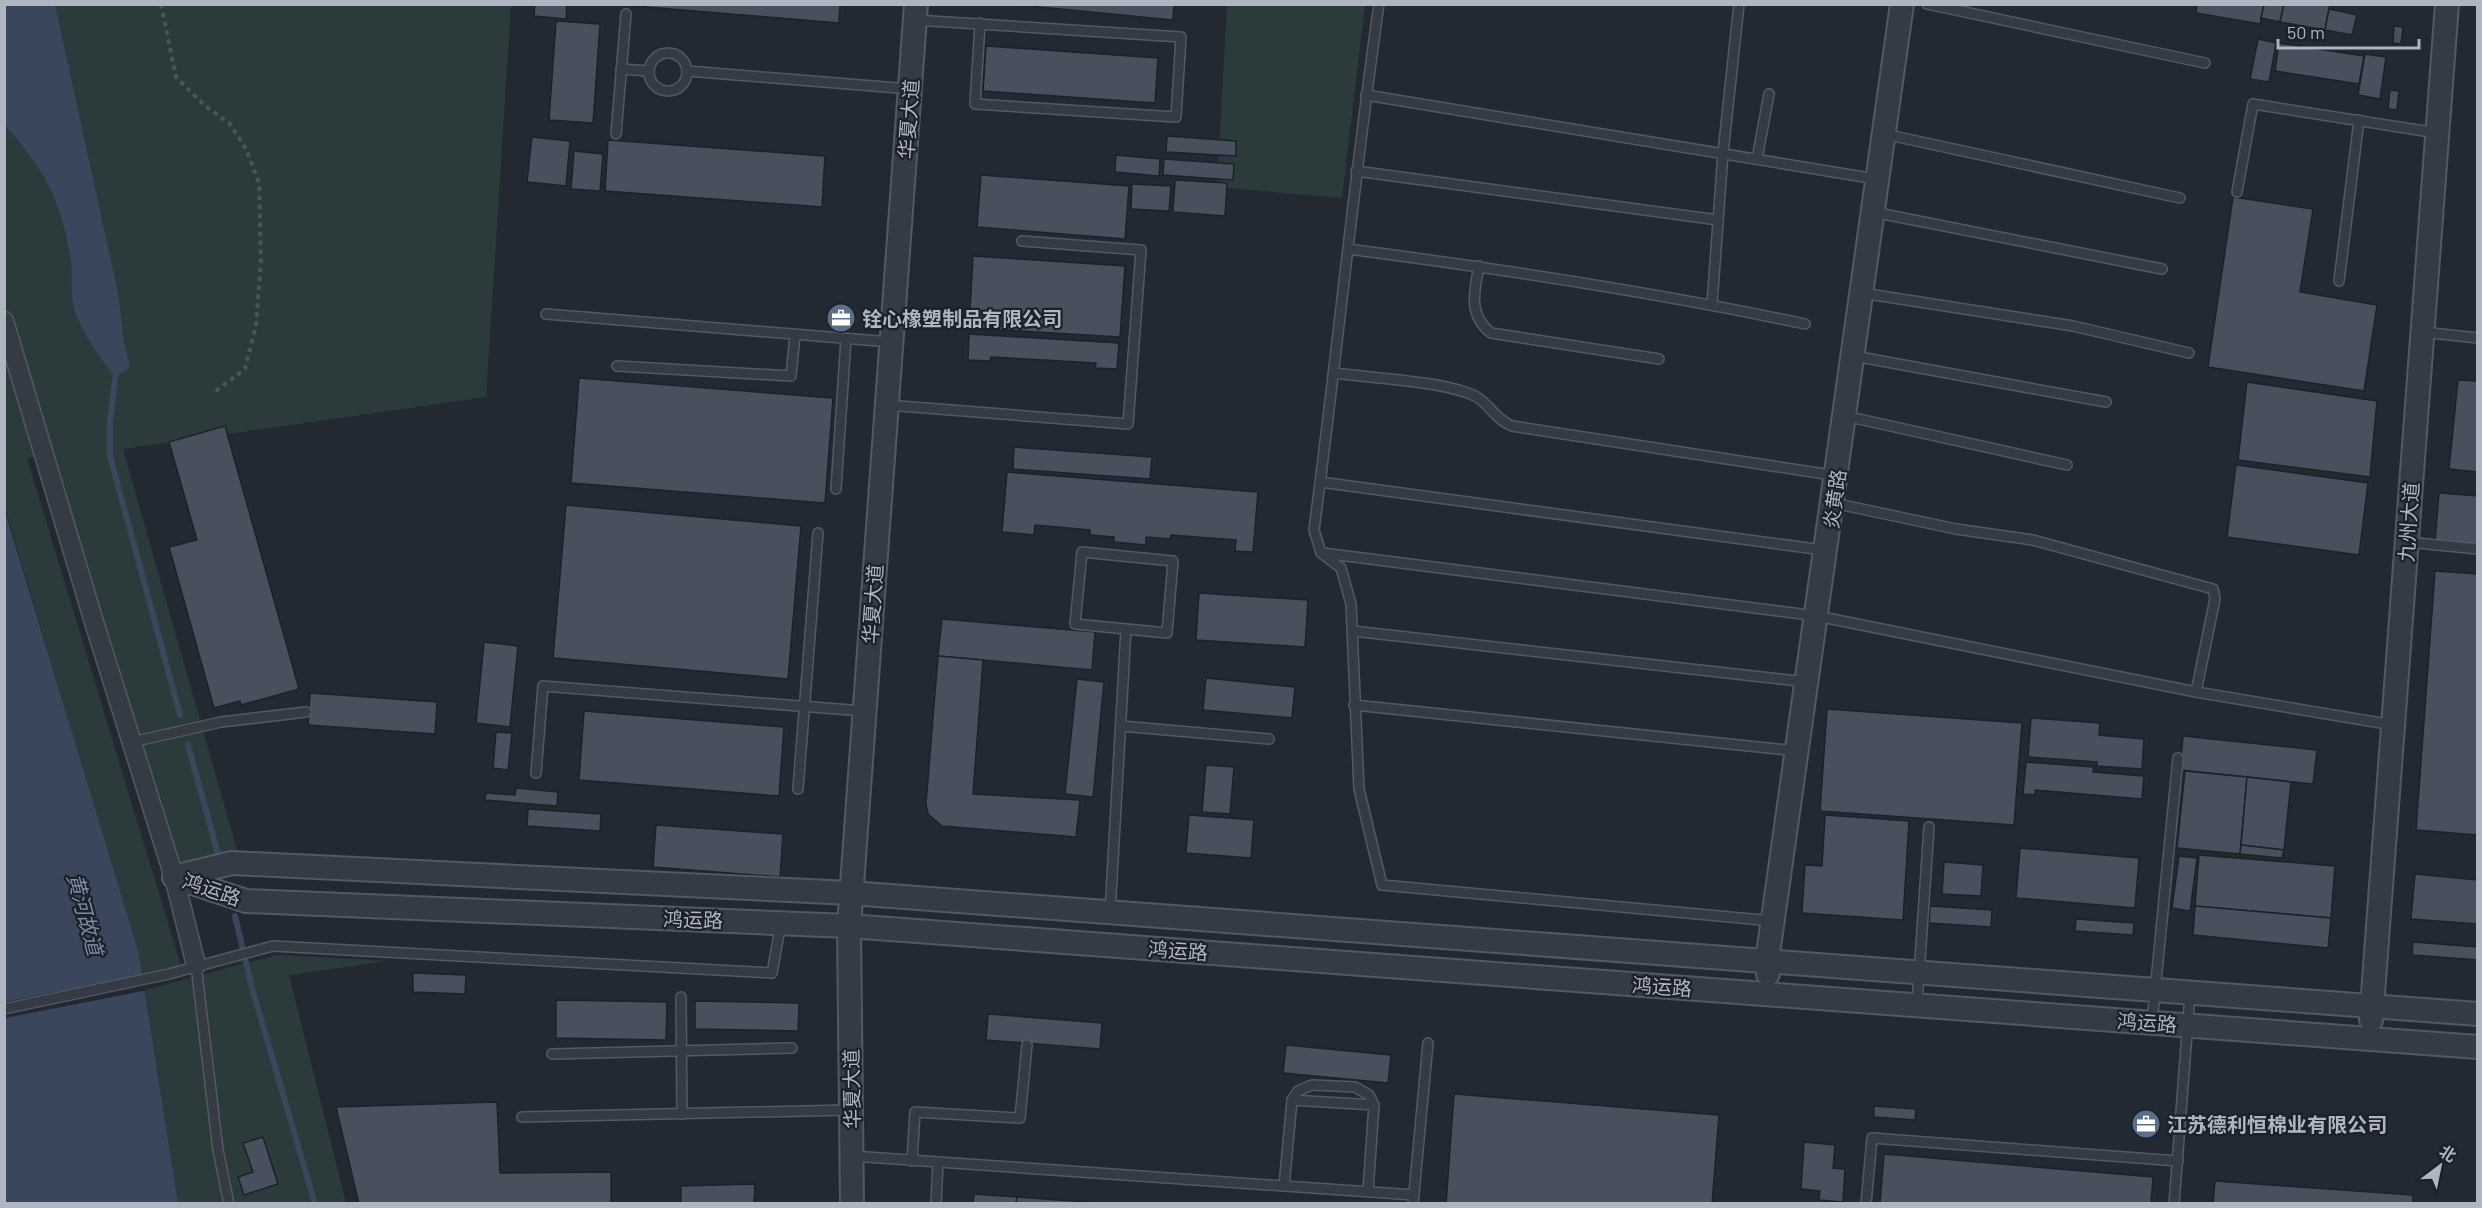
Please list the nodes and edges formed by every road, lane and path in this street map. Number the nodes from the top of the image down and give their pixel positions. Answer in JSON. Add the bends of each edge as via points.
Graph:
{"nodes":[{"id":1,"x":161,"y":4,"type":"edge"},
{"id":2,"x":1379,"y":4,"type":"edge"},
{"id":3,"x":1739,"y":4,"type":"edge"},
{"id":4,"x":1902,"y":4,"type":"edge"},
{"id":5,"x":1927,"y":4,"type":"edge"},
{"id":6,"x":2447,"y":4,"type":"edge"},
{"id":7,"x":916,"y":12,"type":"edge"},
{"id":8,"x":626,"y":14,"type":"dead end"},
{"id":9,"x":980,"y":23,"type":"junction"},
{"id":10,"x":2205,"y":63,"type":"dead end"},
{"id":11,"x":621,"y":69,"type":"junction"},
{"id":12,"x":649,"y":71,"type":"junction"},
{"id":13,"x":688,"y":71,"type":"junction"},
{"id":14,"x":910,"y":89,"type":"junction"},
{"id":15,"x":1769,"y":94,"type":"dead end"},
{"id":16,"x":1366,"y":95,"type":"junction"},
{"id":17,"x":2359,"y":120,"type":"junction"},
{"id":18,"x":2438,"y":133,"type":"junction"},
{"id":19,"x":616,"y":134,"type":"dead end"},
{"id":20,"x":1884,"y":134,"type":"junction"},
{"id":21,"x":1723,"y":153,"type":"junction"},
{"id":22,"x":1757,"y":159,"type":"junction"},
{"id":23,"x":1356,"y":171,"type":"junction"},
{"id":24,"x":1878,"y":180,"type":"junction"},
{"id":25,"x":2237,"y":192,"type":"dead end"},
{"id":26,"x":2180,"y":198,"type":"dead end"},
{"id":27,"x":1874,"y":212,"type":"junction"},
{"id":28,"x":1718,"y":220,"type":"junction"},
{"id":29,"x":1022,"y":241,"type":"dead end"},
{"id":30,"x":1348,"y":249,"type":"junction"},
{"id":31,"x":1479,"y":266,"type":"junction"},
{"id":32,"x":2162,"y":269,"type":"dead end"},
{"id":33,"x":2339,"y":281,"type":"dead end"},
{"id":34,"x":1862,"y":293,"type":"junction"},
{"id":35,"x":1712,"y":304,"type":"junction"},
{"id":36,"x":546,"y":314,"type":"dead end"},
{"id":37,"x":4,"y":321,"type":"edge"},
{"id":38,"x":1805,"y":324,"type":"dead end"},
{"id":39,"x":2422,"y":332,"type":"junction"},
{"id":40,"x":795,"y":335,"type":"junction"},
{"id":41,"x":2478,"y":338,"type":"edge"},
{"id":42,"x":846,"y":339,"type":"junction"},
{"id":43,"x":891,"y":342,"type":"junction"},
{"id":44,"x":2189,"y":353,"type":"dead end"},
{"id":45,"x":1854,"y":356,"type":"junction"},
{"id":46,"x":1659,"y":359,"type":"dead end"},
{"id":47,"x":617,"y":366,"type":"dead end"},
{"id":48,"x":1334,"y":373,"type":"junction"},
{"id":49,"x":213,"y":393,"type":"dead end"},
{"id":50,"x":2106,"y":402,"type":"dead end"},
{"id":51,"x":886,"y":405,"type":"junction"},
{"id":52,"x":1845,"y":416,"type":"junction"},
{"id":53,"x":2067,"y":465,"type":"dead end"},
{"id":54,"x":1825,"y":474,"type":"dead end"},
{"id":55,"x":1320,"y":482,"type":"junction"},
{"id":56,"x":836,"y":489,"type":"dead end"},
{"id":57,"x":1833,"y":503,"type":"junction"},
{"id":58,"x":818,"y":533,"type":"dead end"},
{"id":59,"x":2407,"y":542,"type":"junction"},
{"id":60,"x":2478,"y":549,"type":"edge"},
{"id":61,"x":1827,"y":550,"type":"junction"},
{"id":62,"x":1321,"y":553,"type":"junction"},
{"id":63,"x":1817,"y":616,"type":"junction"},
{"id":64,"x":1126,"y":629,"type":"junction"},
{"id":65,"x":1353,"y":631,"type":"junction"},
{"id":66,"x":1807,"y":682,"type":"junction"},
{"id":67,"x":2196,"y":692,"type":"junction"},
{"id":68,"x":1354,"y":705,"type":"junction"},
{"id":69,"x":805,"y":706,"type":"junction"},
{"id":70,"x":864,"y":711,"type":"junction"},
{"id":71,"x":306,"y":712,"type":"dead end"},
{"id":72,"x":2393,"y":724,"type":"junction"},
{"id":73,"x":1121,"y":726,"type":"junction"},
{"id":74,"x":1269,"y":739,"type":"dead end"},
{"id":75,"x":132,"y":742,"type":"junction"},
{"id":76,"x":1797,"y":751,"type":"junction"},
{"id":77,"x":2178,"y":759,"type":"dead end"},
{"id":78,"x":536,"y":773,"type":"dead end"},
{"id":79,"x":798,"y":789,"type":"dead end"},
{"id":80,"x":1929,"y":827,"type":"dead end"},
{"id":81,"x":174,"y":877,"type":"junction"},
{"id":82,"x":850,"y":893,"type":"junction"},
{"id":83,"x":1110,"y":913,"type":"junction"},
{"id":84,"x":1773,"y":921,"type":"junction"},
{"id":85,"x":782,"y":923,"type":"junction"},
{"id":86,"x":849,"y":926,"type":"junction"},
{"id":87,"x":1767,"y":961,"type":"junction"},
{"id":88,"x":196,"y":965,"type":"junction"},
{"id":89,"x":1919,"y":973,"type":"junction"},
{"id":90,"x":2155,"y":991,"type":"junction"},
{"id":91,"x":1770,"y":993,"type":"junction"},
{"id":92,"x":2190,"y":993,"type":"junction"},
{"id":93,"x":681,"y":997,"type":"dead end"},
{"id":94,"x":1917,"y":1005,"type":"junction"},
{"id":95,"x":2372,"y":1007,"type":"junction"},
{"id":96,"x":4,"y":1009,"type":"edge"},
{"id":97,"x":2478,"y":1014,"type":"edge"},
{"id":98,"x":2152,"y":1023,"type":"junction"},
{"id":99,"x":2188,"y":1025,"type":"junction"},
{"id":100,"x":2369,"y":1039,"type":"junction"},
{"id":101,"x":1428,"y":1043,"type":"dead end"},
{"id":102,"x":1027,"y":1045,"type":"dead end"},
{"id":103,"x":2478,"y":1047,"type":"edge"},
{"id":104,"x":792,"y":1048,"type":"dead end"},
{"id":105,"x":681,"y":1051,"type":"junction"},
{"id":106,"x":552,"y":1054,"type":"dead end"},
{"id":107,"x":1292,"y":1100,"type":"junction"},
{"id":108,"x":1374,"y":1105,"type":"junction"},
{"id":109,"x":851,"y":1110,"type":"junction"},
{"id":110,"x":682,"y":1114,"type":"junction"},
{"id":111,"x":522,"y":1118,"type":"dead end"},
{"id":112,"x":852,"y":1156,"type":"junction"},
{"id":113,"x":912,"y":1161,"type":"junction"},
{"id":114,"x":2178,"y":1161,"type":"junction"},
{"id":115,"x":938,"y":1162,"type":"junction"},
{"id":116,"x":1284,"y":1186,"type":"junction"},
{"id":117,"x":1368,"y":1191,"type":"junction"},
{"id":118,"x":1414,"y":1199,"type":"edge"},
{"id":119,"x":229,"y":1203,"type":"edge"},
{"id":120,"x":852,"y":1203,"type":"edge"},
{"id":121,"x":936,"y":1203,"type":"edge"},
{"id":122,"x":1866,"y":1203,"type":"edge"},
{"id":123,"x":2174,"y":1203,"type":"edge"}],
"edges":[{"from":1,"to":49,"type":"path","via":[[176,77],[230,124],[246,148],[259,183],[261,259],[256,325],[245,369]]},
{"from":2,"to":16,"type":"lane"},
{"from":3,"to":21,"type":"lane"},
{"from":4,"to":20,"type":"street","name":"炎黄路"},
{"from":5,"to":10,"type":"lane"},
{"from":6,"to":18,"type":"street","name":"九州大道"},
{"from":7,"to":9,"type":"lane"},
{"from":7,"to":14,"type":"street","name":"华夏大道"},
{"from":8,"to":11,"type":"lane"},
{"from":9,"to":9,"type":"lane","via":[[1181,37],[1176,117],[975,104]]},
{"from":11,"to":12,"type":"lane"},
{"from":11,"to":19,"type":"lane"},
{"from":12,"to":13,"type":"lane","via":[[659,56],[671,53],[681,58]]},
{"from":12,"to":13,"type":"lane","via":[[653,83],[670,91],[682,86]]},
{"from":13,"to":14,"type":"lane"},
{"from":14,"to":43,"type":"street","name":"华夏大道"},
{"from":15,"to":22,"type":"lane"},
{"from":16,"to":21,"type":"lane"},
{"from":16,"to":23,"type":"lane"},
{"from":17,"to":18,"type":"lane"},
{"from":17,"to":25,"type":"lane","via":[[2253,104]]},
{"from":17,"to":33,"type":"lane"},
{"from":18,"to":39,"type":"street","name":"九州大道"},
{"from":20,"to":24,"type":"street","name":"炎黄路"},
{"from":20,"to":26,"type":"lane"},
{"from":21,"to":22,"type":"lane"},
{"from":21,"to":28,"type":"lane"},
{"from":22,"to":24,"type":"lane"},
{"from":23,"to":28,"type":"lane"},
{"from":23,"to":30,"type":"lane"},
{"from":24,"to":27,"type":"street","name":"炎黄路"},
{"from":27,"to":32,"type":"lane"},
{"from":27,"to":34,"type":"street","name":"炎黄路"},
{"from":28,"to":35,"type":"lane"},
{"from":29,"to":51,"type":"lane","via":[[1141,250],[1128,424]]},
{"from":30,"to":31,"type":"lane"},
{"from":30,"to":48,"type":"lane"},
{"from":31,"to":35,"type":"lane"},
{"from":31,"to":46,"type":"lane","via":[[1473,299],[1475,314],[1480,325],[1491,333]]},
{"from":34,"to":44,"type":"lane","via":[[2073,326]]},
{"from":34,"to":45,"type":"street","name":"炎黄路"},
{"from":35,"to":38,"type":"lane"},
{"from":36,"to":40,"type":"lane"},
{"from":37,"to":75,"type":"street"},
{"from":39,"to":41,"type":"lane"},
{"from":39,"to":59,"type":"street","name":"九州大道"},
{"from":40,"to":42,"type":"lane"},
{"from":40,"to":47,"type":"lane","via":[[791,376]]},
{"from":42,"to":43,"type":"lane"},
{"from":42,"to":56,"type":"lane"},
{"from":43,"to":51,"type":"street","name":"华夏大道"},
{"from":45,"to":50,"type":"lane"},
{"from":45,"to":52,"type":"street","name":"炎黄路"},
{"from":48,"to":54,"type":"lane","via":[[1454,389],[1487,403],[1500,421],[1512,426]]},
{"from":48,"to":55,"type":"lane"},
{"from":51,"to":70,"type":"street","name":"华夏大道"},
{"from":52,"to":53,"type":"lane"},
{"from":52,"to":57,"type":"street","name":"炎黄路"},
{"from":55,"to":61,"type":"lane"},
{"from":55,"to":62,"type":"lane","via":[[1314,530]]},
{"from":57,"to":61,"type":"street","name":"炎黄路"},
{"from":57,"to":67,"type":"lane","via":[[1956,529],[2032,540],[2213,589],[2215,599]]},
{"from":58,"to":69,"type":"lane"},
{"from":59,"to":60,"type":"lane"},
{"from":59,"to":72,"type":"street","name":"九州大道"},
{"from":61,"to":63,"type":"street","name":"炎黄路"},
{"from":62,"to":63,"type":"lane"},
{"from":62,"to":65,"type":"lane","via":[[1341,568],[1351,604]]},
{"from":63,"to":66,"type":"street","name":"炎黄路"},
{"from":63,"to":67,"type":"lane"},
{"from":64,"to":64,"type":"lane","via":[[1167,633],[1173,561],[1082,552],[1076,624]]},
{"from":64,"to":73,"type":"lane"},
{"from":65,"to":66,"type":"lane"},
{"from":65,"to":68,"type":"lane"},
{"from":66,"to":76,"type":"street","name":"炎黄路"},
{"from":67,"to":72,"type":"lane"},
{"from":68,"to":76,"type":"lane"},
{"from":68,"to":84,"type":"lane","via":[[1359,789],[1382,885]]},
{"from":69,"to":70,"type":"lane"},
{"from":69,"to":78,"type":"lane","via":[[543,686]]},
{"from":69,"to":79,"type":"lane"},
{"from":70,"to":82,"type":"street","name":"华夏大道"},
{"from":71,"to":75,"type":"lane","via":[[221,722]]},
{"from":72,"to":95,"type":"street","name":"九州大道"},
{"from":73,"to":74,"type":"lane"},
{"from":73,"to":83,"type":"lane"},
{"from":75,"to":81,"type":"street"},
{"from":76,"to":84,"type":"street","name":"炎黄路"},
{"from":77,"to":90,"type":"lane"},
{"from":80,"to":89,"type":"lane"},
{"from":81,"to":82,"type":"street","name":"鸿运路","via":[[232,863]]},
{"from":81,"to":85,"type":"street","name":"鸿运路","via":[[246,901]]},
{"from":81,"to":88,"type":"street"},
{"from":82,"to":83,"type":"street","name":"鸿运路"},
{"from":82,"to":86,"type":"street","name":"华夏大道"},
{"from":83,"to":87,"type":"street","name":"鸿运路"},
{"from":84,"to":87,"type":"street","name":"炎黄路"},
{"from":85,"to":86,"type":"street","name":"鸿运路"},
{"from":85,"to":88,"type":"lane","via":[[772,972],[273,946]]},
{"from":86,"to":91,"type":"street","name":"鸿运路"},
{"from":86,"to":109,"type":"street","name":"华夏大道"},
{"from":87,"to":89,"type":"street","name":"鸿运路"},
{"from":87,"to":91,"type":"street","name":"炎黄路"},
{"from":88,"to":96,"type":"lane"},
{"from":88,"to":119,"type":"lane","via":[[218,1150]]},
{"from":89,"to":90,"type":"street","name":"鸿运路"},
{"from":89,"to":94,"type":"lane"},
{"from":90,"to":92,"type":"street","name":"鸿运路"},
{"from":90,"to":98,"type":"lane"},
{"from":91,"to":94,"type":"street","name":"鸿运路"},
{"from":92,"to":95,"type":"street","name":"鸿运路"},
{"from":92,"to":99,"type":"lane"},
{"from":93,"to":105,"type":"lane"},
{"from":94,"to":98,"type":"street","name":"鸿运路"},
{"from":95,"to":97,"type":"street","name":"鸿运路"},
{"from":95,"to":100,"type":"street","name":"九州大道"},
{"from":98,"to":99,"type":"street","name":"鸿运路"},
{"from":99,"to":100,"type":"street","name":"鸿运路"},
{"from":99,"to":114,"type":"lane"},
{"from":100,"to":103,"type":"street","name":"鸿运路"},
{"from":101,"to":118,"type":"lane"},
{"from":102,"to":113,"type":"lane","via":[[1020,1118],[915,1112]]},
{"from":104,"to":105,"type":"lane"},
{"from":105,"to":106,"type":"lane"},
{"from":105,"to":110,"type":"lane"},
{"from":107,"to":108,"type":"lane"},
{"from":107,"to":108,"type":"lane","via":[[1298,1091],[1312,1085],[1355,1088],[1369,1095]]},
{"from":107,"to":116,"type":"lane"},
{"from":108,"to":117,"type":"lane"},
{"from":109,"to":110,"type":"lane"},
{"from":109,"to":112,"type":"street","name":"华夏大道"},
{"from":110,"to":111,"type":"lane"},
{"from":112,"to":113,"type":"lane"},
{"from":112,"to":120,"type":"street","name":"华夏大道"},
{"from":113,"to":115,"type":"lane"},
{"from":114,"to":122,"type":"lane","via":[[1872,1138]]},
{"from":114,"to":123,"type":"lane"},
{"from":115,"to":116,"type":"lane"},
{"from":115,"to":121,"type":"lane"},
{"from":116,"to":117,"type":"lane"},
{"from":117,"to":118,"type":"lane"}]}
